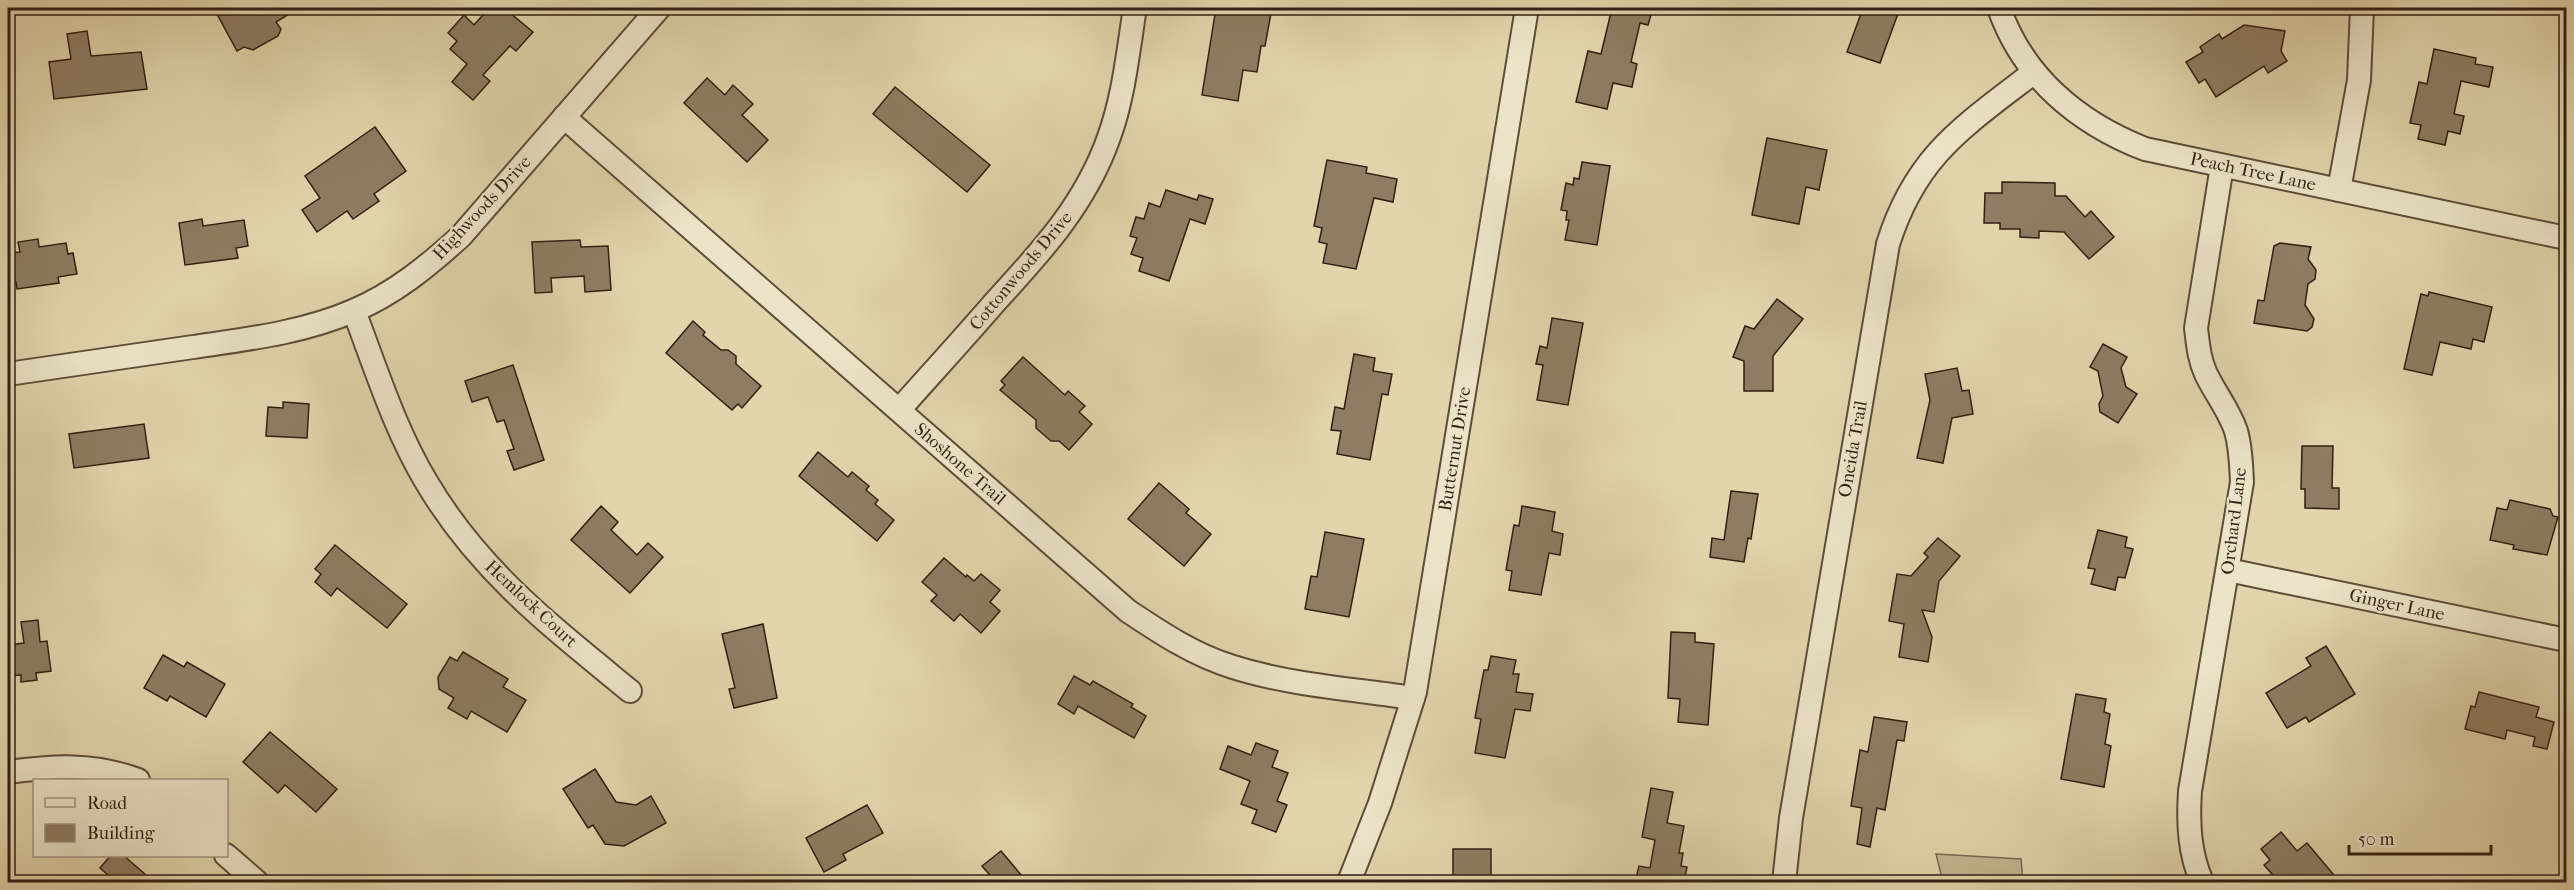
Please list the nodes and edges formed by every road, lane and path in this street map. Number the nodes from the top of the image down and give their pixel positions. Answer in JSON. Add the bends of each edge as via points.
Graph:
{"nodes":[{"id":1,"x":659,"y":8,"type":"edge"},
{"id":2,"x":1135,"y":8,"type":"edge"},
{"id":3,"x":1527,"y":8,"type":"edge"},
{"id":4,"x":2000,"y":8,"type":"edge"},
{"id":5,"x":2362,"y":8,"type":"edge"},
{"id":6,"x":2034,"y":72,"type":"junction"},
{"id":7,"x":564,"y":117,"type":"junction"},
{"id":8,"x":2222,"y":166,"type":"junction"},
{"id":9,"x":2339,"y":190,"type":"junction"},
{"id":10,"x":2566,"y":238,"type":"edge"},
{"id":11,"x":354,"y":311,"type":"junction"},
{"id":12,"x":8,"y":374,"type":"edge"},
{"id":13,"x":899,"y":410,"type":"junction"},
{"id":14,"x":2228,"y":570,"type":"junction"},
{"id":15,"x":2566,"y":640,"type":"edge"},
{"id":16,"x":630,"y":691,"type":"dead end"},
{"id":17,"x":1413,"y":698,"type":"junction"},
{"id":18,"x":8,"y":772,"type":"edge"},
{"id":19,"x":135,"y":779,"type":"edge"},
{"id":20,"x":228,"y":857,"type":"edge"},
{"id":21,"x":257,"y":882,"type":"edge"},
{"id":22,"x":1349,"y":882,"type":"edge"},
{"id":23,"x":1784,"y":882,"type":"edge"},
{"id":24,"x":2202,"y":882,"type":"edge"}],
"edges":[{"from":1,"to":7,"type":"street","name":"Highwoods Drive"},
{"from":2,"to":13,"type":"street","name":"Cottonwoods Drive","via":[[1121,97],[1110,136],[1077,205],[1053,239]]},
{"from":3,"to":17,"type":"street","name":"Butternut Drive"},
{"from":4,"to":6,"type":"street","name":"Peach Tree Lane","via":[[2017,47]]},
{"from":5,"to":9,"type":"street","via":[[2359,80]]},
{"from":6,"to":8,"type":"street","name":"Peach Tree Lane","via":[[2064,104],[2116,138],[2145,149]]},
{"from":6,"to":23,"type":"street","name":"Oneida Trail","via":[[1959,130],[1928,162],[1910,189],[1891,235],[1791,818]]},
{"from":7,"to":11,"type":"street","name":"Highwoods Drive","via":[[461,236],[431,264]]},
{"from":7,"to":13,"type":"street","name":"Shoshone Trail"},
{"from":8,"to":9,"type":"street","name":"Peach Tree Lane"},
{"from":8,"to":14,"type":"street","name":"Orchard Lane","via":[[2196,328],[2206,373],[2225,405],[2241,457],[2242,482]]},
{"from":9,"to":10,"type":"street","name":"Peach Tree Lane"},
{"from":11,"to":12,"type":"street","name":"Highwoods Drive","via":[[273,335]]},
{"from":11,"to":16,"type":"street","name":"Hemlock Court","via":[[402,434],[451,520],[509,589]]},
{"from":13,"to":17,"type":"street","name":"Shoshone Trail","via":[[1128,611],[1162,634],[1231,666],[1268,676]]},
{"from":14,"to":15,"type":"street","name":"Ginger Lane"},
{"from":14,"to":24,"type":"street","name":"Orchard Lane","via":[[2190,791],[2191,847]]},
{"from":17,"to":22,"type":"street","name":"Butternut Drive","via":[[1380,803]]},
{"from":18,"to":19,"type":"street","via":[[57,765],[85,766]]},
{"from":20,"to":21,"type":"street"}]}
